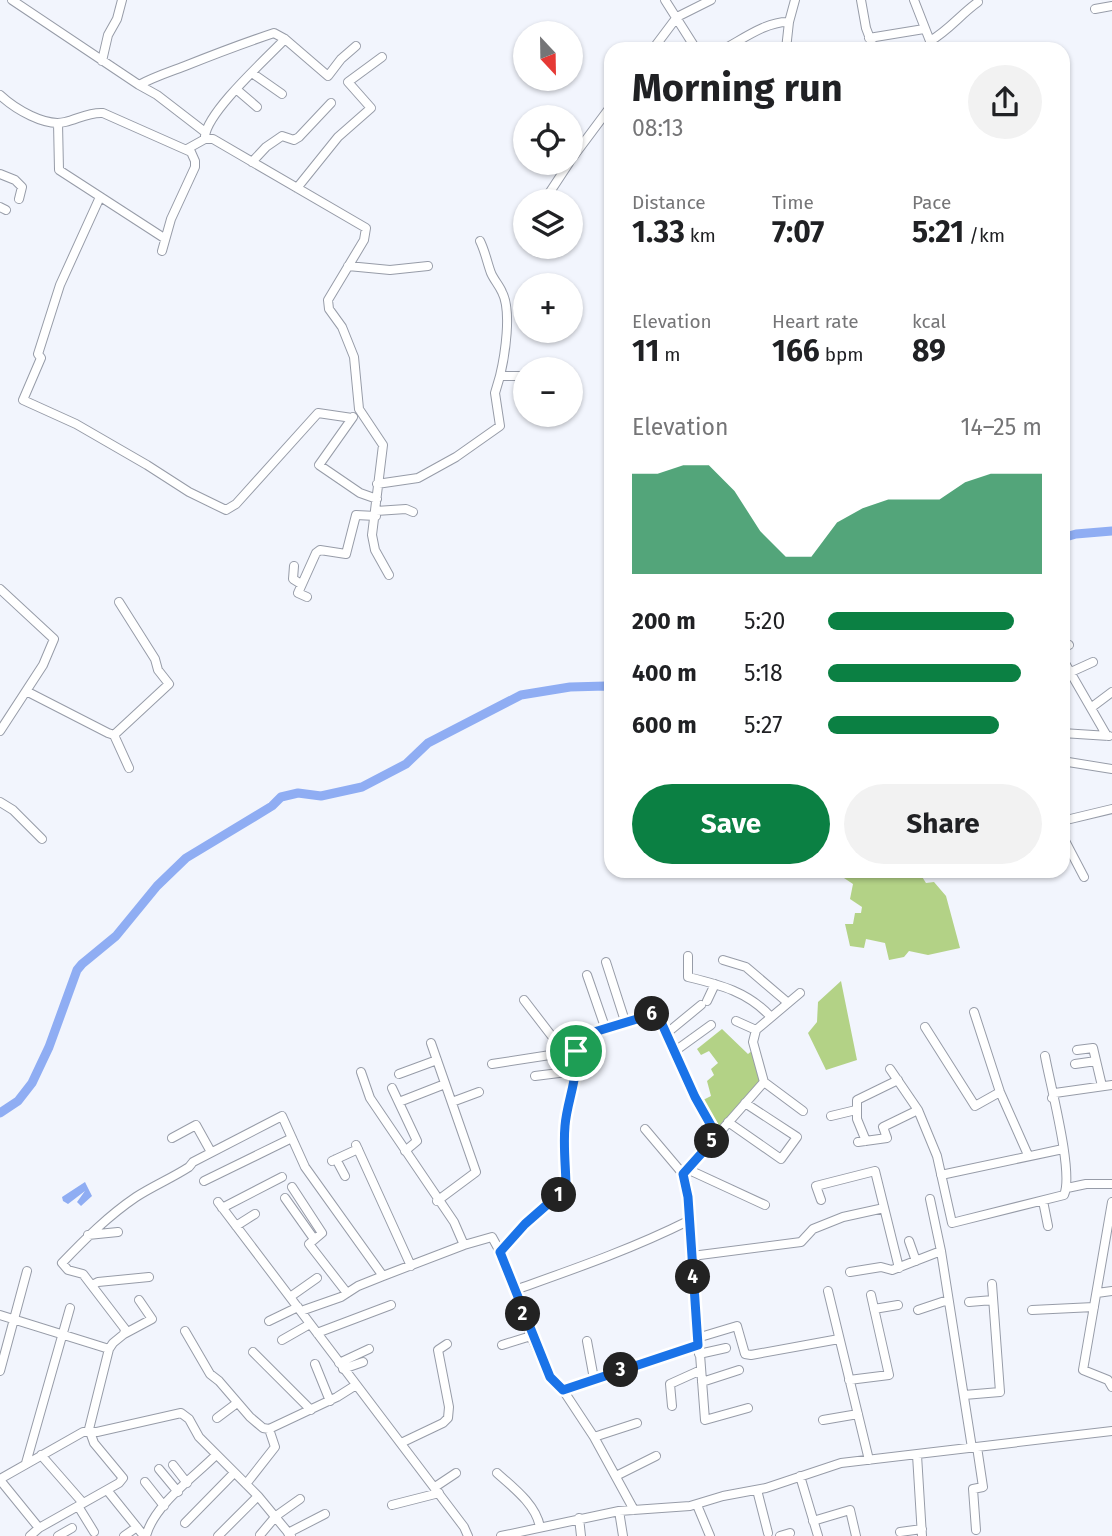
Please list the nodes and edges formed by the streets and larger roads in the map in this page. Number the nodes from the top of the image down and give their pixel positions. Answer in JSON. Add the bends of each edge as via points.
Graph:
{"nodes":[{"id":1,"x":12,"y":0,"type":"edge"},
{"id":2,"x":122,"y":0,"type":"edge"},
{"id":3,"x":665,"y":0,"type":"edge"},
{"id":4,"x":711,"y":0,"type":"edge"},
{"id":5,"x":795,"y":0,"type":"edge"},
{"id":6,"x":861,"y":0,"type":"edge"},
{"id":7,"x":914,"y":0,"type":"edge"},
{"id":8,"x":978,"y":2,"type":"dead end"},
{"id":9,"x":1112,"y":6,"type":"edge"},
{"id":10,"x":1095,"y":9,"type":"dead end"},
{"id":11,"x":677,"y":17,"type":"junction"},
{"id":12,"x":789,"y":22,"type":"junction"},
{"id":13,"x":924,"y":29,"type":"junction"},
{"id":14,"x":869,"y":38,"type":"junction"},
{"id":15,"x":285,"y":39,"type":"junction"},
{"id":16,"x":658,"y":42,"type":"edge"},
{"id":17,"x":692,"y":42,"type":"edge"},
{"id":18,"x":737,"y":42,"type":"edge"},
{"id":19,"x":785,"y":42,"type":"edge"},
{"id":20,"x":871,"y":42,"type":"edge"},
{"id":21,"x":356,"y":46,"type":"dead end"},
{"id":22,"x":382,"y":57,"type":"dead end"},
{"id":23,"x":102,"y":61,"type":"junction"},
{"id":24,"x":252,"y":73,"type":"junction"},
{"id":25,"x":139,"y":85,"type":"junction"},
{"id":26,"x":236,"y":89,"type":"junction"},
{"id":27,"x":282,"y":94,"type":"dead end"},
{"id":28,"x":1,"y":98,"type":"edge"},
{"id":29,"x":331,"y":103,"type":"dead end"},
{"id":30,"x":257,"y":107,"type":"dead end"},
{"id":31,"x":604,"y":116,"type":"edge"},
{"id":32,"x":58,"y":123,"type":"junction"},
{"id":33,"x":205,"y":135,"type":"junction"},
{"id":34,"x":583,"y":144,"type":"edge"},
{"id":35,"x":187,"y":149,"type":"junction"},
{"id":36,"x":252,"y":162,"type":"junction"},
{"id":37,"x":0,"y":174,"type":"edge"},
{"id":38,"x":297,"y":188,"type":"junction"},
{"id":39,"x":100,"y":197,"type":"junction"},
{"id":40,"x":19,"y":199,"type":"dead end"},
{"id":41,"x":164,"y":239,"type":"junction"},
{"id":42,"x":480,"y":241,"type":"dead end"},
{"id":43,"x":162,"y":251,"type":"dead end"},
{"id":44,"x":348,"y":266,"type":"junction"},
{"id":45,"x":428,"y":266,"type":"dead end"},
{"id":46,"x":500,"y":376,"type":"junction"},
{"id":47,"x":513,"y":376,"type":"edge"},
{"id":48,"x":359,"y":409,"type":"junction"},
{"id":49,"x":352,"y":418,"type":"junction"},
{"id":50,"x":377,"y":484,"type":"junction"},
{"id":51,"x":377,"y":499,"type":"junction"},
{"id":52,"x":413,"y":512,"type":"dead end"},
{"id":53,"x":376,"y":513,"type":"junction"},
{"id":54,"x":294,"y":566,"type":"dead end"},
{"id":55,"x":389,"y":575,"type":"dead end"},
{"id":56,"x":301,"y":584,"type":"junction"},
{"id":57,"x":0,"y":589,"type":"edge"},
{"id":58,"x":307,"y":597,"type":"dead end"},
{"id":59,"x":119,"y":602,"type":"dead end"},
{"id":60,"x":1093,"y":662,"type":"dead end"},
{"id":61,"x":1070,"y":672,"type":"joint"},
{"id":62,"x":26,"y":691,"type":"junction"},
{"id":63,"x":1112,"y":692,"type":"edge"},
{"id":64,"x":1092,"y":707,"type":"junction"},
{"id":65,"x":0,"y":732,"type":"edge"},
{"id":66,"x":114,"y":734,"type":"junction"},
{"id":67,"x":1070,"y":734,"type":"edge"},
{"id":68,"x":1110,"y":736,"type":"edge"},
{"id":69,"x":1070,"y":762,"type":"edge"},
{"id":70,"x":130,"y":768,"type":"dead end"},
{"id":71,"x":1112,"y":769,"type":"edge"},
{"id":72,"x":2,"y":808,"type":"edge"},
{"id":73,"x":1112,"y":809,"type":"edge"},
{"id":74,"x":1070,"y":819,"type":"edge"},
{"id":75,"x":42,"y":839,"type":"dead end"},
{"id":76,"x":1070,"y":850,"type":"edge"},
{"id":77,"x":1084,"y":877,"type":"dead end"},
{"id":78,"x":688,"y":956,"type":"dead end"},
{"id":79,"x":723,"y":960,"type":"dead end"},
{"id":80,"x":606,"y":962,"type":"dead end"},
{"id":81,"x":587,"y":975,"type":"dead end"},
{"id":82,"x":715,"y":984,"type":"junction"},
{"id":83,"x":800,"y":993,"type":"dead end"},
{"id":84,"x":524,"y":1000,"type":"dead end"},
{"id":85,"x":787,"y":1002,"type":"junction"},
{"id":86,"x":974,"y":1012,"type":"dead end"},
{"id":87,"x":771,"y":1017,"type":"junction"},
{"id":88,"x":625,"y":1021,"type":"junction"},
{"id":89,"x":736,"y":1021,"type":"dead end"},
{"id":90,"x":711,"y":1025,"type":"dead end"},
{"id":91,"x":605,"y":1027,"type":"junction"},
{"id":92,"x":925,"y":1027,"type":"dead end"},
{"id":93,"x":756,"y":1030,"type":"junction"},
{"id":94,"x":667,"y":1033,"type":"junction"},
{"id":95,"x":431,"y":1043,"type":"dead end"},
{"id":96,"x":1077,"y":1050,"type":"dead end"},
{"id":97,"x":576,"y":1051,"type":"junction"},
{"id":98,"x":675,"y":1051,"type":"junction"},
{"id":99,"x":564,"y":1052,"type":"junction"},
{"id":100,"x":1045,"y":1056,"type":"dead end"},
{"id":101,"x":437,"y":1060,"type":"junction"},
{"id":102,"x":1096,"y":1061,"type":"junction"},
{"id":103,"x":492,"y":1064,"type":"dead end"},
{"id":104,"x":1075,"y":1064,"type":"dead end"},
{"id":105,"x":890,"y":1069,"type":"dead end"},
{"id":106,"x":575,"y":1071,"type":"junction"},
{"id":107,"x":361,"y":1072,"type":"dead end"},
{"id":108,"x":400,"y":1074,"type":"dead end"},
{"id":109,"x":535,"y":1076,"type":"dead end"},
{"id":110,"x":898,"y":1080,"type":"junction"},
{"id":111,"x":764,"y":1082,"type":"junction"},
{"id":112,"x":445,"y":1084,"type":"junction"},
{"id":113,"x":1112,"y":1085,"type":"edge"},
{"id":114,"x":1102,"y":1086,"type":"junction"},
{"id":115,"x":392,"y":1088,"type":"dead end"},
{"id":116,"x":480,"y":1092,"type":"dead end"},
{"id":117,"x":1000,"y":1092,"type":"junction"},
{"id":118,"x":1052,"y":1098,"type":"junction"},
{"id":119,"x":398,"y":1102,"type":"junction"},
{"id":120,"x":452,"y":1102,"type":"junction"},
{"id":121,"x":745,"y":1103,"type":"junction"},
{"id":122,"x":856,"y":1110,"type":"junction"},
{"id":123,"x":803,"y":1111,"type":"dead end"},
{"id":124,"x":918,"y":1111,"type":"junction"},
{"id":125,"x":831,"y":1116,"type":"dead end"},
{"id":126,"x":729,"y":1122,"type":"junction"},
{"id":127,"x":645,"y":1129,"type":"dead end"},
{"id":128,"x":717,"y":1136,"type":"junction"},
{"id":129,"x":172,"y":1138,"type":"dead end"},
{"id":130,"x":292,"y":1138,"type":"junction"},
{"id":131,"x":1063,"y":1149,"type":"junction"},
{"id":132,"x":405,"y":1151,"type":"junction"},
{"id":133,"x":211,"y":1152,"type":"junction"},
{"id":134,"x":1028,"y":1155,"type":"junction"},
{"id":135,"x":685,"y":1172,"type":"junction"},
{"id":136,"x":941,"y":1175,"type":"junction"},
{"id":137,"x":345,"y":1176,"type":"dead end"},
{"id":138,"x":282,"y":1177,"type":"dead end"},
{"id":139,"x":204,"y":1181,"type":"dead end"},
{"id":140,"x":1112,"y":1184,"type":"edge"},
{"id":141,"x":292,"y":1187,"type":"dead end"},
{"id":142,"x":1067,"y":1188,"type":"junction"},
{"id":143,"x":285,"y":1198,"type":"dead end"},
{"id":144,"x":930,"y":1199,"type":"dead end"},
{"id":145,"x":821,"y":1200,"type":"dead end"},
{"id":146,"x":437,"y":1201,"type":"junction"},
{"id":147,"x":1044,"y":1201,"type":"junction"},
{"id":148,"x":1112,"y":1202,"type":"edge"},
{"id":149,"x":765,"y":1205,"type":"dead end"},
{"id":150,"x":884,"y":1208,"type":"junction"},
{"id":151,"x":255,"y":1214,"type":"dead end"},
{"id":152,"x":688,"y":1221,"type":"junction"},
{"id":153,"x":1110,"y":1222,"type":"edge"},
{"id":154,"x":236,"y":1226,"type":"junction"},
{"id":155,"x":1048,"y":1226,"type":"dead end"},
{"id":156,"x":118,"y":1232,"type":"dead end"},
{"id":157,"x":88,"y":1235,"type":"junction"},
{"id":158,"x":314,"y":1239,"type":"junction"},
{"id":159,"x":909,"y":1241,"type":"dead end"},
{"id":160,"x":464,"y":1245,"type":"junction"},
{"id":161,"x":1108,"y":1247,"type":"edge"},
{"id":162,"x":941,"y":1251,"type":"junction"},
{"id":163,"x":500,"y":1252,"type":"junction"},
{"id":164,"x":692,"y":1256,"type":"junction"},
{"id":165,"x":916,"y":1261,"type":"junction"},
{"id":166,"x":411,"y":1266,"type":"junction"},
{"id":167,"x":899,"y":1268,"type":"junction"},
{"id":168,"x":27,"y":1270,"type":"dead end"},
{"id":169,"x":850,"y":1272,"type":"dead end"},
{"id":170,"x":383,"y":1276,"type":"junction"},
{"id":171,"x":149,"y":1277,"type":"dead end"},
{"id":172,"x":317,"y":1278,"type":"dead end"},
{"id":173,"x":992,"y":1284,"type":"dead end"},
{"id":174,"x":92,"y":1286,"type":"junction"},
{"id":175,"x":515,"y":1290,"type":"junction"},
{"id":176,"x":828,"y":1291,"type":"dead end"},
{"id":177,"x":1112,"y":1291,"type":"edge"},
{"id":178,"x":347,"y":1293,"type":"junction"},
{"id":179,"x":1097,"y":1293,"type":"junction"},
{"id":180,"x":871,"y":1295,"type":"dead end"},
{"id":181,"x":290,"y":1297,"type":"junction"},
{"id":182,"x":139,"y":1300,"type":"dead end"},
{"id":183,"x":948,"y":1300,"type":"junction"},
{"id":184,"x":993,"y":1300,"type":"junction"},
{"id":185,"x":969,"y":1302,"type":"dead end"},
{"id":186,"x":391,"y":1305,"type":"dead end"},
{"id":187,"x":898,"y":1305,"type":"dead end"},
{"id":188,"x":1094,"y":1307,"type":"junction"},
{"id":189,"x":70,"y":1308,"type":"dead end"},
{"id":190,"x":300,"y":1309,"type":"junction"},
{"id":191,"x":874,"y":1309,"type":"junction"},
{"id":192,"x":918,"y":1310,"type":"dead end"},
{"id":193,"x":1032,"y":1310,"type":"dead end"},
{"id":194,"x":0,"y":1315,"type":"edge"},
{"id":195,"x":14,"y":1319,"type":"junction"},
{"id":196,"x":269,"y":1321,"type":"dead end"},
{"id":197,"x":310,"y":1324,"type":"junction"},
{"id":198,"x":186,"y":1331,"type":"dead end"},
{"id":199,"x":317,"y":1333,"type":"junction"},
{"id":200,"x":62,"y":1334,"type":"junction"},
{"id":201,"x":124,"y":1335,"type":"junction"},
{"id":202,"x":531,"y":1336,"type":"junction"},
{"id":203,"x":839,"y":1339,"type":"junction"},
{"id":204,"x":282,"y":1340,"type":"dead end"},
{"id":205,"x":587,"y":1341,"type":"dead end"},
{"id":206,"x":447,"y":1344,"type":"dead end"},
{"id":207,"x":502,"y":1345,"type":"dead end"},
{"id":208,"x":698,"y":1346,"type":"junction"},
{"id":209,"x":726,"y":1348,"type":"dead end"},
{"id":210,"x":109,"y":1349,"type":"junction"},
{"id":211,"x":369,"y":1349,"type":"dead end"},
{"id":212,"x":253,"y":1352,"type":"dead end"},
{"id":213,"x":363,"y":1362,"type":"dead end"},
{"id":214,"x":316,"y":1364,"type":"dead end"},
{"id":215,"x":341,"y":1366,"type":"junction"},
{"id":216,"x":701,"y":1370,"type":"junction"},
{"id":217,"x":739,"y":1370,"type":"dead end"},
{"id":218,"x":0,"y":1371,"type":"edge"},
{"id":219,"x":594,"y":1380,"type":"junction"},
{"id":220,"x":849,"y":1380,"type":"junction"},
{"id":221,"x":702,"y":1382,"type":"junction"},
{"id":222,"x":356,"y":1385,"type":"junction"},
{"id":223,"x":1112,"y":1387,"type":"edge"},
{"id":224,"x":563,"y":1390,"type":"junction"},
{"id":225,"x":964,"y":1395,"type":"junction"},
{"id":226,"x":330,"y":1401,"type":"junction"},
{"id":227,"x":237,"y":1403,"type":"junction"},
{"id":228,"x":672,"y":1406,"type":"dead end"},
{"id":229,"x":748,"y":1408,"type":"dead end"},
{"id":230,"x":311,"y":1410,"type":"junction"},
{"id":231,"x":858,"y":1414,"type":"junction"},
{"id":232,"x":217,"y":1419,"type":"dead end"},
{"id":233,"x":823,"y":1420,"type":"dead end"},
{"id":234,"x":637,"y":1423,"type":"dead end"},
{"id":235,"x":269,"y":1429,"type":"junction"},
{"id":236,"x":1112,"y":1431,"type":"edge"},
{"id":237,"x":89,"y":1432,"type":"junction"},
{"id":238,"x":594,"y":1437,"type":"junction"},
{"id":239,"x":31,"y":1442,"type":"junction"},
{"id":240,"x":401,"y":1443,"type":"junction"},
{"id":241,"x":975,"y":1448,"type":"junction"},
{"id":242,"x":45,"y":1453,"type":"junction"},
{"id":243,"x":216,"y":1455,"type":"junction"},
{"id":244,"x":917,"y":1455,"type":"junction"},
{"id":245,"x":656,"y":1457,"type":"dead end"},
{"id":246,"x":869,"y":1460,"type":"junction"},
{"id":247,"x":26,"y":1464,"type":"junction"},
{"id":248,"x":173,"y":1465,"type":"dead end"},
{"id":249,"x":159,"y":1469,"type":"dead end"},
{"id":250,"x":234,"y":1473,"type":"junction"},
{"id":251,"x":456,"y":1473,"type":"dead end"},
{"id":252,"x":497,"y":1473,"type":"dead end"},
{"id":253,"x":616,"y":1476,"type":"junction"},
{"id":254,"x":800,"y":1476,"type":"junction"},
{"id":255,"x":0,"y":1480,"type":"edge"},
{"id":256,"x":145,"y":1482,"type":"dead end"},
{"id":257,"x":187,"y":1483,"type":"junction"},
{"id":258,"x":246,"y":1484,"type":"junction"},
{"id":259,"x":107,"y":1490,"type":"junction"},
{"id":260,"x":437,"y":1490,"type":"junction"},
{"id":261,"x":757,"y":1490,"type":"junction"},
{"id":262,"x":178,"y":1492,"type":"junction"},
{"id":263,"x":258,"y":1496,"type":"junction"},
{"id":264,"x":300,"y":1499,"type":"dead end"},
{"id":265,"x":80,"y":1505,"type":"junction"},
{"id":266,"x":392,"y":1505,"type":"dead end"},
{"id":267,"x":697,"y":1505,"type":"junction"},
{"id":268,"x":163,"y":1506,"type":"junction"},
{"id":269,"x":634,"y":1510,"type":"junction"},
{"id":270,"x":619,"y":1511,"type":"junction"},
{"id":271,"x":325,"y":1514,"type":"dead end"},
{"id":272,"x":276,"y":1516,"type":"junction"},
{"id":273,"x":579,"y":1518,"type":"junction"},
{"id":274,"x":813,"y":1521,"type":"junction"},
{"id":275,"x":185,"y":1523,"type":"dead end"},
{"id":276,"x":137,"y":1527,"type":"junction"},
{"id":277,"x":540,"y":1527,"type":"junction"},
{"id":278,"x":72,"y":1528,"type":"dead end"},
{"id":279,"x":976,"y":1530,"type":"dead end"},
{"id":280,"x":94,"y":1532,"type":"dead end"},
{"id":281,"x":900,"y":1532,"type":"dead end"},
{"id":282,"x":768,"y":1533,"type":"dead end"},
{"id":283,"x":790,"y":1533,"type":"dead end"},
{"id":284,"x":922,"y":1533,"type":"edge"},
{"id":285,"x":34,"y":1534,"type":"edge"},
{"id":286,"x":289,"y":1534,"type":"edge"},
{"id":287,"x":517,"y":1534,"type":"edge"},
{"id":288,"x":260,"y":1535,"type":"edge"},
{"id":289,"x":58,"y":1536,"type":"edge"},
{"id":290,"x":124,"y":1536,"type":"edge"},
{"id":291,"x":145,"y":1536,"type":"edge"},
{"id":292,"x":218,"y":1536,"type":"edge"},
{"id":293,"x":468,"y":1536,"type":"edge"},
{"id":294,"x":501,"y":1536,"type":"edge"},
{"id":295,"x":581,"y":1536,"type":"edge"},
{"id":296,"x":623,"y":1536,"type":"edge"},
{"id":297,"x":710,"y":1536,"type":"edge"},
{"id":298,"x":780,"y":1536,"type":"edge"},
{"id":299,"x":818,"y":1536,"type":"edge"},
{"id":300,"x":856,"y":1536,"type":"edge"}],
"edges":[{"from":1,"to":23,"type":"street"},
{"from":2,"to":23,"type":"street"},
{"from":3,"to":11,"type":"street"},
{"from":4,"to":11,"type":"street"},
{"from":5,"to":12,"type":"street"},
{"from":6,"to":14,"type":"street"},
{"from":7,"to":13,"type":"street"},
{"from":8,"to":13,"type":"street","via":[[930,41]]},
{"from":9,"to":10,"type":"street"},
{"from":11,"to":16,"type":"street"},
{"from":11,"to":17,"type":"street"},
{"from":12,"to":18,"type":"street"},
{"from":12,"to":19,"type":"street"},
{"from":13,"to":14,"type":"street"},
{"from":14,"to":20,"type":"street"},
{"from":15,"to":21,"type":"street","via":[[328,76]]},
{"from":15,"to":24,"type":"street"},
{"from":15,"to":25,"type":"street","via":[[274,33]]},
{"from":22,"to":38,"type":"street","via":[[348,82],[371,108],[338,137]]},
{"from":23,"to":25,"type":"street"},
{"from":24,"to":26,"type":"street"},
{"from":24,"to":27,"type":"street"},
{"from":25,"to":33,"type":"street","via":[[158,95]]},
{"from":26,"to":30,"type":"street"},
{"from":26,"to":33,"type":"street"},
{"from":28,"to":32,"type":"street"},
{"from":29,"to":36,"type":"street","via":[[299,137],[282,136]]},
{"from":31,"to":34,"type":"street"},
{"from":32,"to":35,"type":"street","via":[[103,113]]},
{"from":32,"to":39,"type":"street","via":[[59,170]]},
{"from":33,"to":35,"type":"street"},
{"from":33,"to":36,"type":"street"},
{"from":35,"to":41,"type":"street","via":[[195,167]]},
{"from":36,"to":38,"type":"street"},
{"from":37,"to":40,"type":"street","via":[[20,183]]},
{"from":38,"to":44,"type":"street","via":[[366,228]]},
{"from":39,"to":41,"type":"street"},
{"from":39,"to":49,"type":"street","via":[[60,285],[41,341],[41,358],[23,400],[76,424],[226,510],[317,413]]},
{"from":41,"to":43,"type":"street"},
{"from":42,"to":46,"type":"street","via":[[506,302]]},
{"from":44,"to":45,"type":"street","via":[[390,271]]},
{"from":44,"to":48,"type":"street","via":[[328,305],[354,357]]},
{"from":46,"to":47,"type":"street"},
{"from":46,"to":50,"type":"street","via":[[495,393],[500,426],[418,478]]},
{"from":48,"to":49,"type":"street"},
{"from":48,"to":50,"type":"street","via":[[383,445]]},
{"from":49,"to":51,"type":"street","via":[[319,465]]},
{"from":50,"to":51,"type":"street"},
{"from":51,"to":53,"type":"street"},
{"from":52,"to":53,"type":"street"},
{"from":53,"to":55,"type":"street","via":[[375,550]]},
{"from":53,"to":56,"type":"street","via":[[356,515],[346,554],[320,550]]},
{"from":54,"to":56,"type":"street","via":[[293,579]]},
{"from":56,"to":58,"type":"street","via":[[298,593]]},
{"from":57,"to":62,"type":"street","via":[[54,639]]},
{"from":59,"to":66,"type":"street","via":[[169,684]]},
{"from":60,"to":61,"type":"street"},
{"from":61,"to":64,"type":"street"},
{"from":62,"to":65,"type":"street"},
{"from":62,"to":66,"type":"street"},
{"from":63,"to":64,"type":"street"},
{"from":64,"to":68,"type":"street"},
{"from":66,"to":70,"type":"street"},
{"from":67,"to":68,"type":"street"},
{"from":69,"to":71,"type":"street"},
{"from":72,"to":75,"type":"street","via":[[13,810]]},
{"from":73,"to":74,"type":"street"},
{"from":76,"to":77,"type":"street"},
{"from":78,"to":82,"type":"street","via":[[688,977]]},
{"from":79,"to":85,"type":"street","via":[[746,967]]},
{"from":80,"to":88,"type":"street"},
{"from":81,"to":91,"type":"street"},
{"from":82,"to":87,"type":"street","via":[[740,992]]},
{"from":82,"to":94,"type":"street","via":[[704,1003]]},
{"from":83,"to":85,"type":"street"},
{"from":84,"to":99,"type":"street"},
{"from":85,"to":87,"type":"street"},
{"from":86,"to":117,"type":"street"},
{"from":87,"to":93,"type":"street"},
{"from":88,"to":91,"type":"street"},
{"from":88,"to":94,"type":"street","via":[[657,1013]]},
{"from":89,"to":93,"type":"street"},
{"from":90,"to":98,"type":"street"},
{"from":91,"to":97,"type":"street","via":[[571,1039]]},
{"from":92,"to":117,"type":"street","via":[[975,1106]]},
{"from":93,"to":111,"type":"street","via":[[753,1042]]},
{"from":94,"to":98,"type":"street"},
{"from":95,"to":101,"type":"street"},
{"from":96,"to":102,"type":"street","via":[[1093,1048]]},
{"from":97,"to":99,"type":"street"},
{"from":97,"to":106,"type":"street"},
{"from":98,"to":128,"type":"street"},
{"from":99,"to":103,"type":"street"},
{"from":100,"to":118,"type":"street"},
{"from":101,"to":108,"type":"street"},
{"from":101,"to":112,"type":"street"},
{"from":102,"to":104,"type":"street"},
{"from":102,"to":114,"type":"street"},
{"from":105,"to":110,"type":"street"},
{"from":106,"to":109,"type":"street"},
{"from":106,"to":163,"type":"street","via":[[565,1126],[566,1188]]},
{"from":107,"to":132,"type":"street","via":[[370,1098]]},
{"from":110,"to":122,"type":"street","via":[[857,1100]]},
{"from":110,"to":124,"type":"street"},
{"from":111,"to":121,"type":"street"},
{"from":111,"to":123,"type":"street"},
{"from":112,"to":119,"type":"street"},
{"from":112,"to":120,"type":"street"},
{"from":113,"to":114,"type":"street"},
{"from":114,"to":118,"type":"street","via":[[1055,1093]]},
{"from":115,"to":119,"type":"street"},
{"from":116,"to":120,"type":"street"},
{"from":117,"to":134,"type":"street"},
{"from":118,"to":131,"type":"street"},
{"from":119,"to":132,"type":"street","via":[[417,1141]]},
{"from":120,"to":146,"type":"street","via":[[476,1172]]},
{"from":121,"to":126,"type":"street"},
{"from":121,"to":126,"type":"street","via":[[797,1137],[781,1159]]},
{"from":122,"to":124,"type":"street","via":[[862,1142],[887,1138],[883,1126]]},
{"from":122,"to":125,"type":"street"},
{"from":124,"to":136,"type":"street"},
{"from":126,"to":128,"type":"street"},
{"from":127,"to":135,"type":"street"},
{"from":128,"to":135,"type":"street"},
{"from":129,"to":133,"type":"street","via":[[195,1125]]},
{"from":130,"to":133,"type":"street","via":[[282,1116]]},
{"from":130,"to":139,"type":"street"},
{"from":130,"to":170,"type":"street","via":[[305,1167]]},
{"from":131,"to":134,"type":"street"},
{"from":131,"to":142,"type":"street"},
{"from":132,"to":146,"type":"street"},
{"from":133,"to":157,"type":"street","via":[[139,1195]]},
{"from":134,"to":136,"type":"street"},
{"from":135,"to":149,"type":"street"},
{"from":135,"to":152,"type":"street"},
{"from":136,"to":147,"type":"street","via":[[952,1223]]},
{"from":137,"to":166,"type":"street","via":[[334,1160],[357,1147]]},
{"from":138,"to":154,"type":"street","via":[[220,1205]]},
{"from":140,"to":142,"type":"street"},
{"from":141,"to":158,"type":"street","via":[[322,1233]]},
{"from":142,"to":147,"type":"street","via":[[1061,1197]]},
{"from":143,"to":158,"type":"street"},
{"from":144,"to":162,"type":"street"},
{"from":145,"to":150,"type":"street","via":[[816,1186],[874,1171]]},
{"from":146,"to":160,"type":"street","via":[[454,1222]]},
{"from":147,"to":155,"type":"street"},
{"from":148,"to":153,"type":"street"},
{"from":150,"to":164,"type":"street","via":[[813,1229],[801,1242]]},
{"from":150,"to":167,"type":"street"},
{"from":151,"to":154,"type":"street"},
{"from":152,"to":164,"type":"street"},
{"from":152,"to":175,"type":"street","via":[[600,1261]]},
{"from":153,"to":161,"type":"street"},
{"from":154,"to":181,"type":"street"},
{"from":156,"to":157,"type":"street"},
{"from":157,"to":174,"type":"street","via":[[62,1263],[83,1274]]},
{"from":158,"to":178,"type":"street","via":[[310,1246]]},
{"from":159,"to":165,"type":"street"},
{"from":160,"to":163,"type":"street","via":[[492,1237]]},
{"from":160,"to":166,"type":"street"},
{"from":161,"to":179,"type":"street"},
{"from":162,"to":165,"type":"street"},
{"from":162,"to":183,"type":"street"},
{"from":163,"to":175,"type":"street"},
{"from":164,"to":208,"type":"street"},
{"from":165,"to":167,"type":"street"},
{"from":166,"to":170,"type":"street"},
{"from":167,"to":169,"type":"street"},
{"from":168,"to":195,"type":"street"},
{"from":170,"to":178,"type":"street"},
{"from":171,"to":174,"type":"street"},
{"from":172,"to":181,"type":"street"},
{"from":173,"to":184,"type":"street"},
{"from":174,"to":201,"type":"street","via":[[125,1329]]},
{"from":175,"to":202,"type":"street"},
{"from":176,"to":203,"type":"street"},
{"from":177,"to":179,"type":"street"},
{"from":178,"to":190,"type":"street"},
{"from":179,"to":188,"type":"street"},
{"from":180,"to":191,"type":"street"},
{"from":181,"to":190,"type":"street"},
{"from":182,"to":201,"type":"street","via":[[152,1318]]},
{"from":183,"to":192,"type":"street"},
{"from":183,"to":225,"type":"street"},
{"from":184,"to":185,"type":"street"},
{"from":184,"to":225,"type":"street","via":[[1000,1392]]},
{"from":186,"to":199,"type":"street"},
{"from":187,"to":191,"type":"street"},
{"from":188,"to":193,"type":"street"},
{"from":188,"to":223,"type":"street","via":[[1083,1370],[1108,1380]]},
{"from":189,"to":200,"type":"street"},
{"from":190,"to":196,"type":"street"},
{"from":190,"to":197,"type":"street"},
{"from":191,"to":220,"type":"street","via":[[889,1375]]},
{"from":194,"to":195,"type":"street"},
{"from":195,"to":200,"type":"street"},
{"from":195,"to":218,"type":"street"},
{"from":197,"to":199,"type":"street"},
{"from":197,"to":204,"type":"street"},
{"from":198,"to":227,"type":"street","via":[[210,1374]]},
{"from":199,"to":215,"type":"street"},
{"from":200,"to":210,"type":"street"},
{"from":200,"to":239,"type":"street"},
{"from":201,"to":210,"type":"street"},
{"from":202,"to":207,"type":"street"},
{"from":202,"to":224,"type":"street","via":[[550,1377]]},
{"from":203,"to":208,"type":"street","via":[[751,1355],[745,1354],[737,1326]]},
{"from":203,"to":220,"type":"street"},
{"from":205,"to":219,"type":"street"},
{"from":206,"to":240,"type":"street","via":[[438,1350],[449,1418]]},
{"from":208,"to":209,"type":"street"},
{"from":208,"to":216,"type":"street"},
{"from":208,"to":219,"type":"street"},
{"from":210,"to":237,"type":"street"},
{"from":211,"to":215,"type":"street"},
{"from":212,"to":230,"type":"street"},
{"from":213,"to":215,"type":"street"},
{"from":214,"to":226,"type":"street"},
{"from":215,"to":222,"type":"street"},
{"from":216,"to":221,"type":"street"},
{"from":216,"to":228,"type":"street","via":[[670,1384]]},
{"from":217,"to":221,"type":"street"},
{"from":219,"to":224,"type":"street"},
{"from":220,"to":231,"type":"street"},
{"from":221,"to":229,"type":"street","via":[[705,1420]]},
{"from":222,"to":226,"type":"street"},
{"from":222,"to":240,"type":"street"},
{"from":224,"to":238,"type":"street"},
{"from":225,"to":241,"type":"street"},
{"from":226,"to":230,"type":"street"},
{"from":227,"to":232,"type":"street"},
{"from":227,"to":235,"type":"street"},
{"from":230,"to":235,"type":"street"},
{"from":231,"to":233,"type":"street"},
{"from":231,"to":246,"type":"street"},
{"from":234,"to":238,"type":"street"},
{"from":235,"to":258,"type":"street","via":[[275,1447]]},
{"from":236,"to":241,"type":"street"},
{"from":237,"to":242,"type":"street"},
{"from":237,"to":243,"type":"street","via":[[181,1413]]},
{"from":237,"to":259,"type":"street","via":[[122,1475],[119,1483]]},
{"from":238,"to":253,"type":"street"},
{"from":239,"to":242,"type":"street"},
{"from":239,"to":247,"type":"street"},
{"from":240,"to":260,"type":"street"},
{"from":241,"to":244,"type":"street"},
{"from":241,"to":279,"type":"street","via":[[983,1486],[973,1489]]},
{"from":242,"to":247,"type":"street"},
{"from":242,"to":265,"type":"street"},
{"from":243,"to":250,"type":"street"},
{"from":243,"to":257,"type":"street"},
{"from":244,"to":246,"type":"street"},
{"from":244,"to":284,"type":"street"},
{"from":245,"to":253,"type":"street"},
{"from":246,"to":254,"type":"street"},
{"from":247,"to":255,"type":"street"},
{"from":248,"to":257,"type":"street"},
{"from":249,"to":262,"type":"street"},
{"from":250,"to":258,"type":"street"},
{"from":250,"to":275,"type":"street"},
{"from":251,"to":260,"type":"street"},
{"from":252,"to":277,"type":"street","via":[[538,1517]]},
{"from":253,"to":269,"type":"street"},
{"from":254,"to":261,"type":"street"},
{"from":254,"to":274,"type":"street"},
{"from":255,"to":285,"type":"street"},
{"from":256,"to":268,"type":"street"},
{"from":257,"to":262,"type":"street"},
{"from":258,"to":263,"type":"street"},
{"from":259,"to":265,"type":"street"},
{"from":259,"to":276,"type":"street"},
{"from":260,"to":266,"type":"street"},
{"from":260,"to":293,"type":"street"},
{"from":261,"to":267,"type":"street"},
{"from":261,"to":282,"type":"street"},
{"from":262,"to":268,"type":"street"},
{"from":263,"to":272,"type":"street"},
{"from":263,"to":292,"type":"street"},
{"from":264,"to":272,"type":"street"},
{"from":265,"to":280,"type":"street"},
{"from":265,"to":285,"type":"street"},
{"from":267,"to":269,"type":"street"},
{"from":267,"to":297,"type":"street"},
{"from":268,"to":291,"type":"street"},
{"from":269,"to":270,"type":"street"},
{"from":270,"to":273,"type":"street"},
{"from":270,"to":296,"type":"street"},
{"from":271,"to":286,"type":"street"},
{"from":272,"to":286,"type":"street"},
{"from":272,"to":288,"type":"street"},
{"from":273,"to":277,"type":"street"},
{"from":273,"to":295,"type":"street"},
{"from":274,"to":299,"type":"street"},
{"from":274,"to":300,"type":"street","via":[[849,1510]]},
{"from":276,"to":290,"type":"street"},
{"from":276,"to":291,"type":"street"},
{"from":277,"to":287,"type":"street"},
{"from":278,"to":289,"type":"street"},
{"from":281,"to":284,"type":"street"},
{"from":283,"to":298,"type":"street"},
{"from":287,"to":294,"type":"street"}]}
